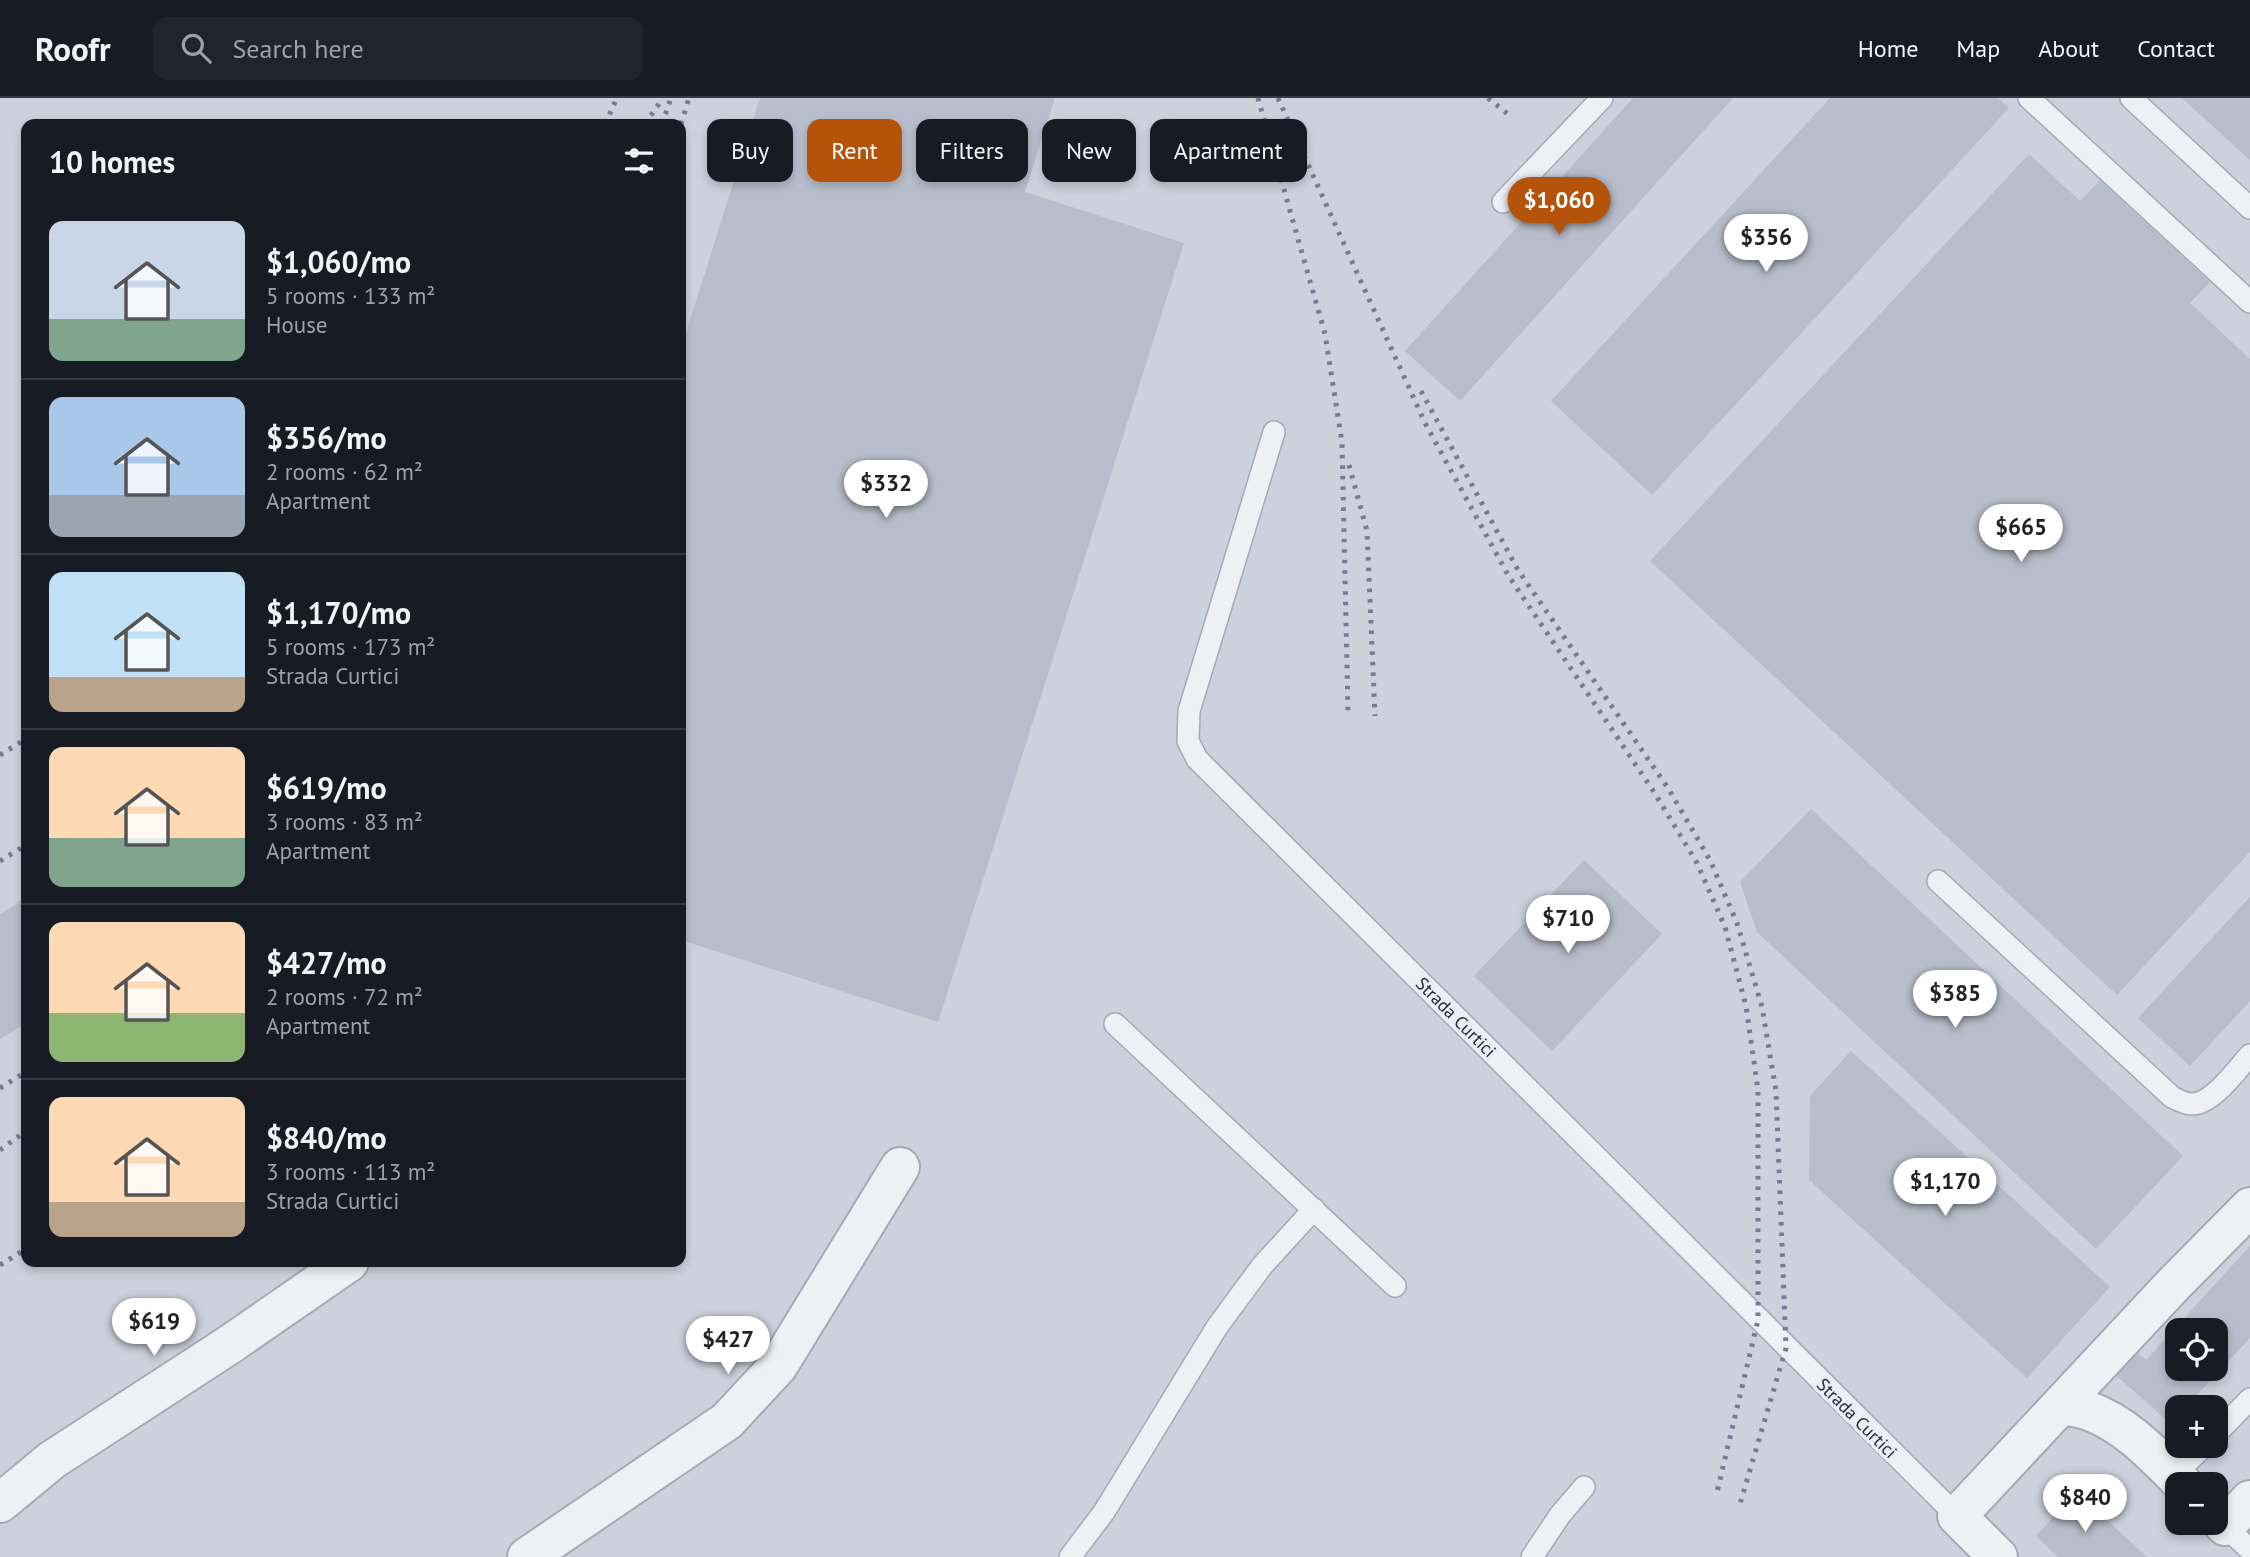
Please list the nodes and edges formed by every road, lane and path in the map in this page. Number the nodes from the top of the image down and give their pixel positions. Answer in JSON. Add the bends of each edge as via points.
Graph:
{"nodes":[{"id":1,"x":1602,"y":98,"type":"edge"},
{"id":2,"x":2029,"y":98,"type":"edge"},
{"id":3,"x":2131,"y":98,"type":"edge"},
{"id":4,"x":1503,"y":202,"type":"dead end"},
{"id":5,"x":2250,"y":208,"type":"edge"},
{"id":6,"x":2250,"y":302,"type":"edge"},
{"id":7,"x":1274,"y":432,"type":"dead end"},
{"id":8,"x":1938,"y":881,"type":"dead end"},
{"id":9,"x":1115,"y":1024,"type":"dead end"},
{"id":10,"x":2250,"y":1055,"type":"edge"},
{"id":11,"x":900,"y":1167,"type":"dead end"},
{"id":12,"x":2250,"y":1207,"type":"edge"},
{"id":13,"x":1314,"y":1209,"type":"junction"},
{"id":14,"x":342,"y":1267,"type":"edge"},
{"id":15,"x":1395,"y":1286,"type":"dead end"},
{"id":16,"x":2250,"y":1399,"type":"edge"},
{"id":17,"x":2063,"y":1405,"type":"junction"},
{"id":18,"x":2228,"y":1422,"type":"edge"},
{"id":19,"x":2171,"y":1472,"type":"edge"},
{"id":20,"x":1584,"y":1487,"type":"dead end"},
{"id":21,"x":0,"y":1503,"type":"edge"},
{"id":22,"x":1957,"y":1516,"type":"junction"},
{"id":23,"x":527,"y":1557,"type":"edge"},
{"id":24,"x":1070,"y":1557,"type":"edge"},
{"id":25,"x":1532,"y":1557,"type":"edge"},
{"id":26,"x":1998,"y":1557,"type":"edge"}],
"edges":[{"from":1,"to":4,"type":"lane"},
{"from":2,"to":6,"type":"lane"},
{"from":3,"to":5,"type":"lane"},
{"from":7,"to":22,"type":"lane","name":"Strada Curtici","via":[[1189,711],[1188,741],[1197,759]]},
{"from":8,"to":10,"type":"lane","via":[[2172,1097],[2193,1104],[2204,1101]]},
{"from":9,"to":13,"type":"lane"},
{"from":11,"to":23,"type":"street","via":[[778,1366],[727,1421]]},
{"from":12,"to":17,"type":"street"},
{"from":13,"to":15,"type":"lane"},
{"from":13,"to":24,"type":"lane","via":[[1262,1266],[1217,1327],[1104,1512]]},
{"from":14,"to":21,"type":"street","via":[[52,1460]]},
{"from":16,"to":18,"type":"lane"},
{"from":17,"to":19,"type":"street","via":[[2114,1424]]},
{"from":17,"to":22,"type":"street"},
{"from":20,"to":25,"type":"lane"},
{"from":22,"to":26,"type":"street","name":"Strada Curtici"}]}
